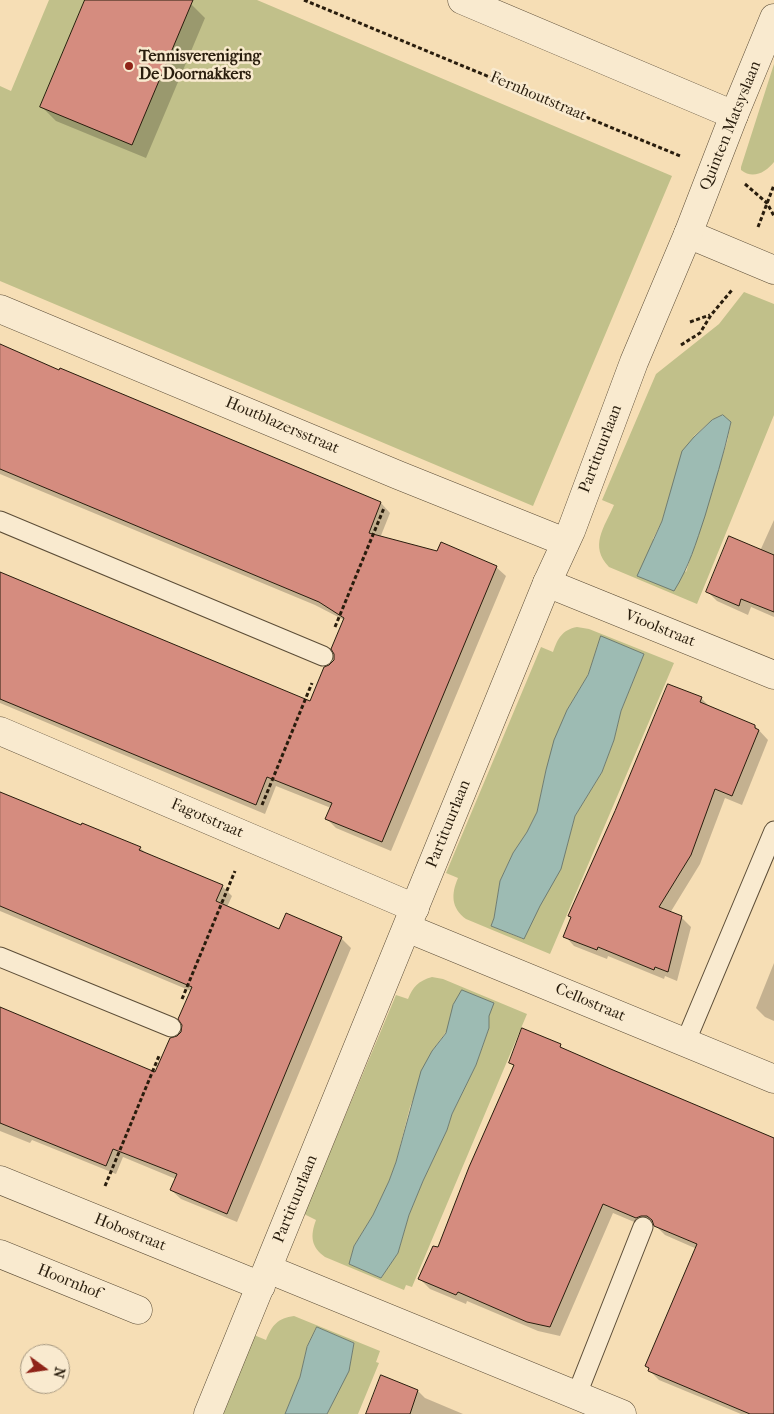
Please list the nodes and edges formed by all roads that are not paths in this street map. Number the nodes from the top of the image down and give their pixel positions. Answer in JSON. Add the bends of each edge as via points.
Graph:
{"nodes":[{"id":1,"x":462,"y":0,"type":"edge"},
{"id":2,"x":774,"y":18,"type":"edge"},
{"id":3,"x":734,"y":115,"type":"junction"},
{"id":4,"x":688,"y":234,"type":"junction"},
{"id":5,"x":774,"y":270,"type":"edge"},
{"id":6,"x":0,"y":309,"type":"edge"},
{"id":7,"x":0,"y":521,"type":"edge"},
{"id":8,"x":565,"y":542,"type":"junction"},
{"id":9,"x":547,"y":583,"type":"junction"},
{"id":10,"x":324,"y":656,"type":"dead end"},
{"id":11,"x":774,"y":676,"type":"edge"},
{"id":12,"x":0,"y":731,"type":"edge"},
{"id":13,"x":774,"y":831,"type":"edge"},
{"id":14,"x":411,"y":918,"type":"junction"},
{"id":15,"x":0,"y":956,"type":"edge"},
{"id":16,"x":171,"y":1026,"type":"dead end"},
{"id":17,"x":685,"y":1043,"type":"junction"},
{"id":18,"x":774,"y":1079,"type":"edge"},
{"id":19,"x":0,"y":1180,"type":"edge"},
{"id":20,"x":644,"y":1228,"type":"dead end"},
{"id":21,"x":0,"y":1254,"type":"edge"},
{"id":22,"x":264,"y":1278,"type":"junction"},
{"id":23,"x":138,"y":1310,"type":"dead end"},
{"id":24,"x":577,"y":1394,"type":"junction"},
{"id":25,"x":208,"y":1414,"type":"edge"},
{"id":26,"x":622,"y":1414,"type":"edge"}],
"edges":[{"from":1,"to":3,"type":"street"},
{"from":2,"to":3,"type":"street","name":"Quinten Matsyslaan"},
{"from":3,"to":4,"type":"street","name":"Quinten Matsyslaan"},
{"from":4,"to":5,"type":"street"},
{"from":4,"to":8,"type":"street","name":"Partituurlaan","via":[[634,362]]},
{"from":6,"to":8,"type":"street","name":"Houtblazersstraat"},
{"from":7,"to":10,"type":"lane"},
{"from":8,"to":9,"type":"street","name":"Partituurlaan"},
{"from":9,"to":11,"type":"street","name":"Vioolstraat"},
{"from":9,"to":14,"type":"street","name":"Partituurlaan"},
{"from":12,"to":14,"type":"street","name":"Fagotstraat"},
{"from":13,"to":17,"type":"lane"},
{"from":14,"to":17,"type":"street","name":"Cellostraat"},
{"from":14,"to":22,"type":"street","name":"Partituurlaan"},
{"from":15,"to":16,"type":"lane"},
{"from":17,"to":18,"type":"street","name":"Cellostraat"},
{"from":19,"to":22,"type":"street","name":"Hobostraat"},
{"from":20,"to":24,"type":"lane"},
{"from":21,"to":23,"type":"street","name":"Hoornhof"},
{"from":22,"to":24,"type":"street"},
{"from":22,"to":25,"type":"street","name":"Partituurlaan"},
{"from":24,"to":26,"type":"street"}]}
